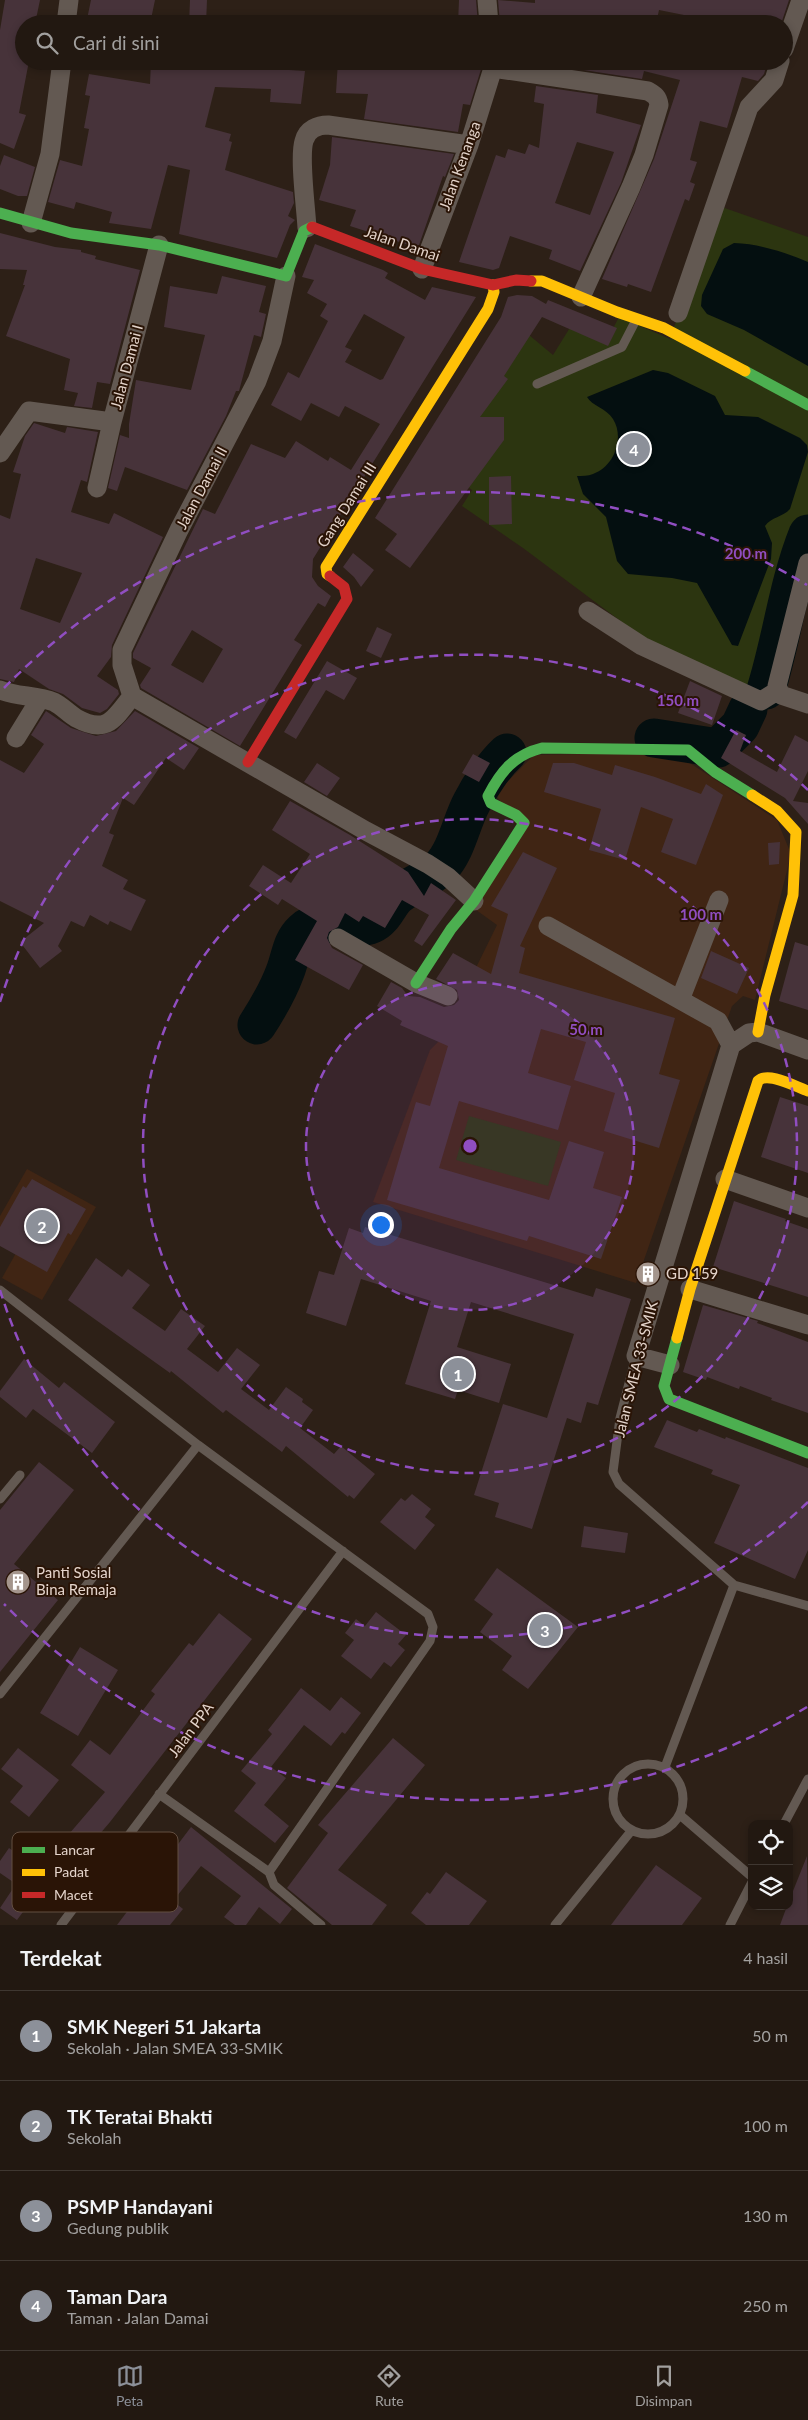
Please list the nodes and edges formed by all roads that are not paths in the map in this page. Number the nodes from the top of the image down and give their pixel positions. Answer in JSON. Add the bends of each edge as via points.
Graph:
{"nodes":[{"id":1,"x":69,"y":0,"type":"edge"},
{"id":2,"x":488,"y":0,"type":"edge"},
{"id":3,"x":801,"y":0,"type":"edge"},
{"id":4,"x":67,"y":15,"type":"edge"},
{"id":5,"x":489,"y":15,"type":"edge"},
{"id":6,"x":793,"y":23,"type":"edge"},
{"id":7,"x":61,"y":70,"type":"edge"},
{"id":8,"x":492,"y":70,"type":"edge"},
{"id":9,"x":523,"y":70,"type":"edge"},
{"id":10,"x":777,"y":70,"type":"edge"},
{"id":11,"x":469,"y":145,"type":"junction"},
{"id":12,"x":0,"y":213,"type":"edge"},
{"id":13,"x":31,"y":223,"type":"junction"},
{"id":14,"x":307,"y":228,"type":"junction"},
{"id":15,"x":159,"y":245,"type":"junction"},
{"id":16,"x":422,"y":269,"type":"junction"},
{"id":17,"x":286,"y":276,"type":"junction"},
{"id":18,"x":493,"y":285,"type":"junction"},
{"id":19,"x":581,"y":297,"type":"junction"},
{"id":20,"x":678,"y":313,"type":"dead end"},
{"id":21,"x":638,"y":318,"type":"junction"},
{"id":22,"x":537,"y":384,"type":"dead end"},
{"id":23,"x":808,"y":405,"type":"edge"},
{"id":24,"x":112,"y":422,"type":"junction"},
{"id":25,"x":1,"y":449,"type":"edge"},
{"id":26,"x":97,"y":488,"type":"dead end"},
{"id":27,"x":808,"y":563,"type":"edge"},
{"id":28,"x":588,"y":611,"type":"dead end"},
{"id":29,"x":0,"y":690,"type":"edge"},
{"id":30,"x":777,"y":691,"type":"junction"},
{"id":31,"x":132,"y":696,"type":"junction"},
{"id":32,"x":40,"y":699,"type":"junction"},
{"id":33,"x":808,"y":704,"type":"edge"},
{"id":34,"x":16,"y":738,"type":"dead end"},
{"id":35,"x":248,"y":762,"type":"junction"},
{"id":36,"x":719,"y":900,"type":"dead end"},
{"id":37,"x":474,"y":901,"type":"junction"},
{"id":38,"x":548,"y":926,"type":"dead end"},
{"id":39,"x":338,"y":938,"type":"dead end"},
{"id":40,"x":416,"y":983,"type":"junction"},
{"id":41,"x":448,"y":996,"type":"dead end"},
{"id":42,"x":680,"y":1000,"type":"junction"},
{"id":43,"x":758,"y":1032,"type":"junction"},
{"id":44,"x":731,"y":1045,"type":"junction"},
{"id":45,"x":808,"y":1050,"type":"edge"},
{"id":46,"x":808,"y":1091,"type":"edge"},
{"id":47,"x":725,"y":1179,"type":"junction"},
{"id":48,"x":808,"y":1208,"type":"edge"},
{"id":49,"x":690,"y":1289,"type":"junction"},
{"id":50,"x":0,"y":1290,"type":"edge"},
{"id":51,"x":808,"y":1325,"type":"edge"},
{"id":52,"x":636,"y":1356,"type":"junction"},
{"id":53,"x":670,"y":1365,"type":"junction"},
{"id":54,"x":198,"y":1445,"type":"junction"},
{"id":55,"x":808,"y":1453,"type":"edge"},
{"id":56,"x":20,"y":1475,"type":"dead end"},
{"id":57,"x":0,"y":1499,"type":"edge"},
{"id":58,"x":343,"y":1551,"type":"junction"},
{"id":59,"x":734,"y":1585,"type":"junction"},
{"id":60,"x":808,"y":1606,"type":"edge"},
{"id":61,"x":0,"y":1694,"type":"edge"},
{"id":62,"x":665,"y":1768,"type":"junction"},
{"id":63,"x":808,"y":1779,"type":"edge"},
{"id":64,"x":159,"y":1794,"type":"junction"},
{"id":65,"x":680,"y":1815,"type":"junction"},
{"id":66,"x":786,"y":1820,"type":"edge"},
{"id":67,"x":632,"y":1830,"type":"junction"},
{"id":68,"x":131,"y":1832,"type":"edge"},
{"id":69,"x":269,"y":1872,"type":"junction"},
{"id":70,"x":748,"y":1874,"type":"edge"},
{"id":71,"x":748,"y":1890,"type":"edge"},
{"id":72,"x":71,"y":1912,"type":"edge"},
{"id":73,"x":61,"y":1925,"type":"edge"},
{"id":74,"x":321,"y":1925,"type":"edge"},
{"id":75,"x":555,"y":1925,"type":"edge"},
{"id":76,"x":730,"y":1925,"type":"edge"}],
"edges":[{"from":1,"to":4,"type":"street"},
{"from":2,"to":5,"type":"street"},
{"from":3,"to":6,"type":"street"},
{"from":7,"to":13,"type":"street","via":[[50,154]]},
{"from":8,"to":11,"type":"street","name":"Jalan Kenanga"},
{"from":9,"to":19,"type":"street","via":[[648,91],[658,100],[644,155]]},
{"from":10,"to":20,"type":"street","via":[[774,80],[749,107]]},
{"from":11,"to":14,"type":"street","via":[[328,125],[312,129],[304,140],[302,158]]},
{"from":11,"to":16,"type":"street","name":"Jalan Kenanga"},
{"from":12,"to":13,"type":"street"},
{"from":13,"to":15,"type":"street"},
{"from":14,"to":16,"type":"street","name":"Jalan Damai"},
{"from":14,"to":17,"type":"street"},
{"from":15,"to":17,"type":"street"},
{"from":15,"to":24,"type":"street","name":"Jalan Damai I"},
{"from":16,"to":18,"type":"street","name":"Jalan Damai"},
{"from":17,"to":31,"type":"street","name":"Jalan Damai II","via":[[272,341],[257,381],[179,530],[122,650],[122,665]]},
{"from":18,"to":19,"type":"street","name":"Jalan Damai","via":[[516,280],[542,281]]},
{"from":18,"to":35,"type":"street","name":"Gang Damai III","via":[[488,309],[326,567],[327,574],[345,588],[347,599]]},
{"from":19,"to":21,"type":"street","name":"Jalan Damai"},
{"from":21,"to":22,"type":"lane","via":[[622,347]]},
{"from":21,"to":23,"type":"street","name":"Jalan Damai","via":[[664,328]]},
{"from":24,"to":25,"type":"street","name":"Jalan Damai I","via":[[29,411]]},
{"from":24,"to":26,"type":"street"},
{"from":27,"to":30,"type":"street"},
{"from":28,"to":30,"type":"street","via":[[642,646],[761,701]]},
{"from":29,"to":32,"type":"street"},
{"from":30,"to":33,"type":"street"},
{"from":31,"to":32,"type":"street","via":[[113,721],[103,726],[94,726],[53,702]]},
{"from":31,"to":35,"type":"street"},
{"from":32,"to":34,"type":"street"},
{"from":35,"to":37,"type":"street","via":[[428,864]]},
{"from":36,"to":42,"type":"street"},
{"from":37,"to":40,"type":"street","via":[[451,929]]},
{"from":37,"to":43,"type":"street","via":[[524,823],[516,815],[491,804],[488,796],[498,776],[514,758],[525,751],[542,748],[688,750],[715,772],[777,812],[796,832],[793,895]]},
{"from":38,"to":42,"type":"street"},
{"from":39,"to":40,"type":"street"},
{"from":40,"to":41,"type":"street"},
{"from":42,"to":44,"type":"street","via":[[718,1021]]},
{"from":43,"to":44,"type":"street","via":[[749,1032]]},
{"from":43,"to":45,"type":"street"},
{"from":44,"to":52,"type":"street","name":"Jalan SMEA 33-SMIK"},
{"from":46,"to":47,"type":"street","via":[[769,1077],[761,1078]]},
{"from":47,"to":48,"type":"street"},
{"from":47,"to":49,"type":"street"},
{"from":49,"to":51,"type":"street"},
{"from":49,"to":53,"type":"street"},
{"from":50,"to":54,"type":"lane"},
{"from":52,"to":53,"type":"street"},
{"from":52,"to":59,"type":"lane","name":"Jalan SMEA 33-SMIK","via":[[620,1418],[613,1472],[619,1484]]},
{"from":53,"to":55,"type":"street","via":[[664,1386],[669,1400]]},
{"from":54,"to":58,"type":"lane"},
{"from":54,"to":61,"type":"lane"},
{"from":56,"to":57,"type":"lane"},
{"from":58,"to":64,"type":"lane","name":"Jalan PPA"},
{"from":58,"to":69,"type":"lane","via":[[428,1614],[433,1627],[430,1641]]},
{"from":59,"to":60,"type":"lane"},
{"from":59,"to":62,"type":"lane"},
{"from":62,"to":65,"type":"lane","via":[[676,1776],[682,1788],[684,1802]]},
{"from":62,"to":67,"type":"lane","via":[[652,1764],[638,1765],[617,1783],[613,1796],[614,1810],[621,1822]]},
{"from":63,"to":66,"type":"lane"},
{"from":64,"to":68,"type":"lane","name":"Jalan PPA"},
{"from":64,"to":69,"type":"lane"},
{"from":65,"to":67,"type":"lane","via":[[672,1826],[660,1833]]},
{"from":65,"to":70,"type":"lane"},
{"from":67,"to":75,"type":"lane"},
{"from":69,"to":74,"type":"lane","via":[[274,1885]]},
{"from":71,"to":76,"type":"lane"},
{"from":72,"to":73,"type":"lane","name":"Jalan PPA"}]}
